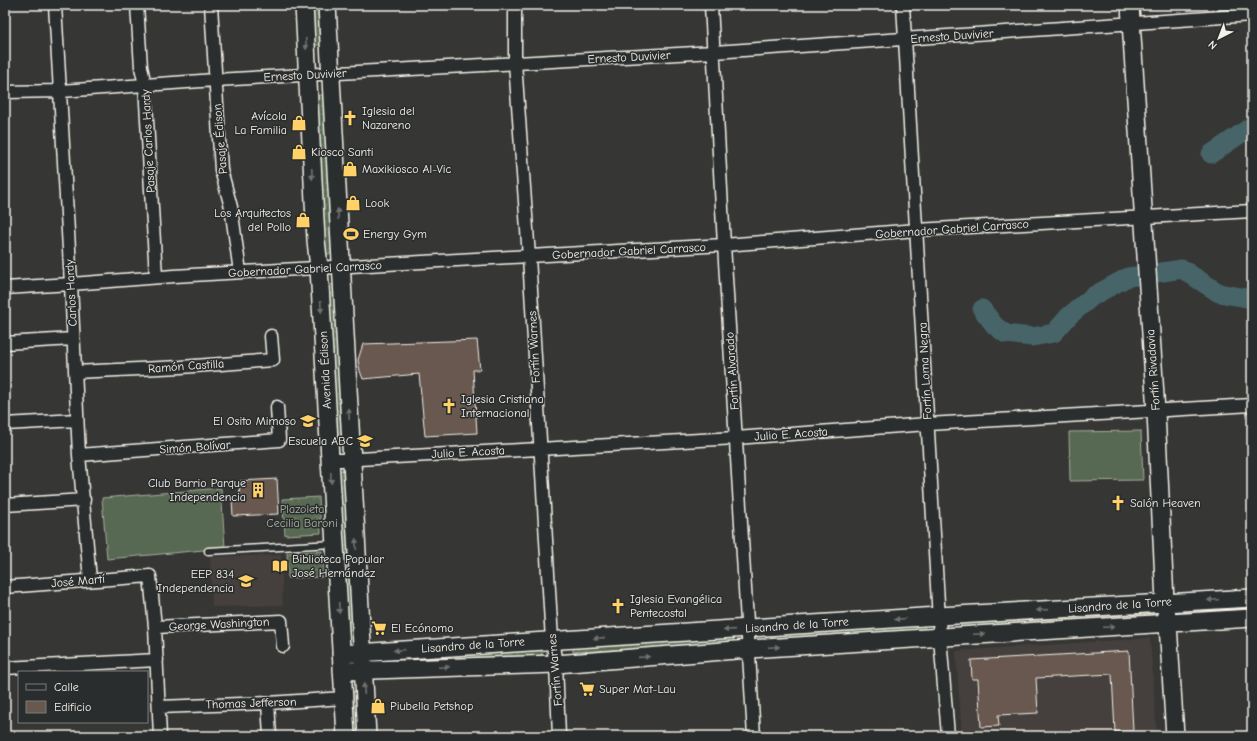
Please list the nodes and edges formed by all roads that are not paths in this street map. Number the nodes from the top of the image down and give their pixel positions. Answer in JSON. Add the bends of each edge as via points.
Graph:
{"nodes":[{"id":1,"x":55,"y":5,"type":"edge"},
{"id":2,"x":137,"y":5,"type":"edge"},
{"id":3,"x":211,"y":5,"type":"edge"},
{"id":4,"x":304,"y":5,"type":"edge"},
{"id":5,"x":327,"y":5,"type":"edge"},
{"id":6,"x":515,"y":5,"type":"edge"},
{"id":7,"x":711,"y":5,"type":"edge"},
{"id":8,"x":903,"y":5,"type":"edge"},
{"id":9,"x":1130,"y":5,"type":"edge"},
{"id":10,"x":1252,"y":15,"type":"edge"},
{"id":11,"x":1131,"y":23,"type":"junction"},
{"id":12,"x":905,"y":39,"type":"junction"},
{"id":13,"x":714,"y":52,"type":"junction"},
{"id":14,"x":515,"y":63,"type":"junction"},
{"id":15,"x":307,"y":74,"type":"junction"},
{"id":16,"x":331,"y":74,"type":"junction"},
{"id":17,"x":215,"y":80,"type":"junction"},
{"id":18,"x":145,"y":85,"type":"junction"},
{"id":19,"x":61,"y":91,"type":"junction"},
{"id":20,"x":5,"y":92,"type":"edge"},
{"id":21,"x":1252,"y":212,"type":"edge"},
{"id":22,"x":1143,"y":218,"type":"junction"},
{"id":23,"x":917,"y":230,"type":"junction"},
{"id":24,"x":724,"y":245,"type":"junction"},
{"id":25,"x":529,"y":257,"type":"junction"},
{"id":26,"x":340,"y":267,"type":"junction"},
{"id":27,"x":319,"y":268,"type":"junction"},
{"id":28,"x":240,"y":272,"type":"junction"},
{"id":29,"x":156,"y":277,"type":"junction"},
{"id":30,"x":71,"y":284,"type":"junction"},
{"id":31,"x":5,"y":288,"type":"edge"},
{"id":32,"x":271,"y":336,"type":"dead end"},
{"id":33,"x":73,"y":339,"type":"junction"},
{"id":34,"x":5,"y":343,"type":"edge"},
{"id":35,"x":75,"y":372,"type":"junction"},
{"id":36,"x":1252,"y":405,"type":"edge"},
{"id":37,"x":277,"y":407,"type":"dead end"},
{"id":38,"x":1156,"y":412,"type":"junction"},
{"id":39,"x":77,"y":420,"type":"junction"},
{"id":40,"x":5,"y":424,"type":"edge"},
{"id":41,"x":928,"y":424,"type":"junction"},
{"id":42,"x":736,"y":438,"type":"junction"},
{"id":43,"x":540,"y":448,"type":"junction"},
{"id":44,"x":79,"y":455,"type":"junction"},
{"id":45,"x":352,"y":459,"type":"junction"},
{"id":46,"x":330,"y":460,"type":"junction"},
{"id":47,"x":84,"y":500,"type":"junction"},
{"id":48,"x":5,"y":505,"type":"edge"},
{"id":49,"x":335,"y":544,"type":"junction"},
{"id":50,"x":208,"y":551,"type":"dead end"},
{"id":51,"x":90,"y":580,"type":"junction"},
{"id":52,"x":5,"y":587,"type":"edge"},
{"id":53,"x":1252,"y":598,"type":"edge"},
{"id":54,"x":1165,"y":602,"type":"junction"},
{"id":55,"x":939,"y":616,"type":"junction"},
{"id":56,"x":1252,"y":618,"type":"edge"},
{"id":57,"x":1168,"y":624,"type":"junction"},
{"id":58,"x":155,"y":627,"type":"junction"},
{"id":59,"x":748,"y":629,"type":"junction"},
{"id":60,"x":940,"y":637,"type":"junction"},
{"id":61,"x":552,"y":640,"type":"junction"},
{"id":62,"x":283,"y":646,"type":"dead end"},
{"id":63,"x":749,"y":649,"type":"junction"},
{"id":64,"x":362,"y":653,"type":"junction"},
{"id":65,"x":157,"y":660,"type":"junction"},
{"id":66,"x":342,"y":663,"type":"junction"},
{"id":67,"x":556,"y":664,"type":"junction"},
{"id":68,"x":5,"y":668,"type":"edge"},
{"id":69,"x":363,"y":671,"type":"junction"},
{"id":70,"x":344,"y":698,"type":"junction"},
{"id":71,"x":268,"y":703,"type":"junction"},
{"id":72,"x":159,"y":707,"type":"junction"},
{"id":73,"x":160,"y":736,"type":"edge"},
{"id":74,"x":270,"y":736,"type":"edge"},
{"id":75,"x":346,"y":736,"type":"edge"},
{"id":76,"x":367,"y":736,"type":"edge"},
{"id":77,"x":559,"y":736,"type":"edge"},
{"id":78,"x":754,"y":736,"type":"edge"},
{"id":79,"x":948,"y":736,"type":"edge"},
{"id":80,"x":1175,"y":736,"type":"edge"}],
"edges":[{"from":1,"to":19,"type":"street","name":"Carlos Hardy"},
{"from":2,"to":18,"type":"street","name":"Pasaje Carlos Hardy","via":[[141,67]]},
{"from":3,"to":17,"type":"street","name":"Pasaje Édison"},
{"from":4,"to":15,"type":"main road","name":"Avenida Édison","one_way":true},
{"from":5,"to":16,"type":"main road","name":"Avenida Édison"},
{"from":6,"to":14,"type":"street","name":"Fortín Warnes"},
{"from":7,"to":13,"type":"street","name":"Fortín Alvarado"},
{"from":8,"to":12,"type":"street","name":"Fortín Loma Negra"},
{"from":9,"to":11,"type":"main road","name":"Fortín Rivadavia"},
{"from":10,"to":11,"type":"street","name":"Ernesto Duvivier"},
{"from":11,"to":12,"type":"street","name":"Ernesto Duvivier"},
{"from":11,"to":22,"type":"main road","name":"Fortín Rivadavia"},
{"from":12,"to":13,"type":"street","name":"Ernesto Duvivier"},
{"from":12,"to":23,"type":"street","name":"Fortín Loma Negra"},
{"from":13,"to":14,"type":"street","name":"Ernesto Duvivier"},
{"from":13,"to":24,"type":"street","name":"Fortín Alvarado"},
{"from":14,"to":16,"type":"street","name":"Ernesto Duvivier"},
{"from":14,"to":25,"type":"street","name":"Fortín Warnes"},
{"from":15,"to":16,"type":"street","name":"Ernesto Duvivier"},
{"from":15,"to":17,"type":"street","name":"Ernesto Duvivier"},
{"from":15,"to":27,"type":"main road","name":"Avenida Édison","one_way":true},
{"from":26,"to":16,"type":"main road","name":"Avenida Édison","one_way":true},
{"from":17,"to":18,"type":"street","name":"Ernesto Duvivier"},
{"from":17,"to":28,"type":"street","name":"Pasaje Édison","via":[[221,170],[231,207]]},
{"from":18,"to":19,"type":"street","name":"Ernesto Duvivier"},
{"from":18,"to":29,"type":"street","name":"Pasaje Carlos Hardy"},
{"from":19,"to":20,"type":"street","name":"Ernesto Duvivier"},
{"from":19,"to":30,"type":"street","name":"Carlos Hardy"},
{"from":21,"to":22,"type":"street","name":"Gobernador Gabriel Carrasco"},
{"from":22,"to":23,"type":"street","name":"Gobernador Gabriel Carrasco"},
{"from":22,"to":38,"type":"main road","name":"Fortín Rivadavia"},
{"from":23,"to":24,"type":"street","name":"Gobernador Gabriel Carrasco"},
{"from":23,"to":41,"type":"street","name":"Fortín Loma Negra"},
{"from":24,"to":25,"type":"street","name":"Gobernador Gabriel Carrasco"},
{"from":24,"to":42,"type":"street","name":"Fortín Alvarado"},
{"from":25,"to":26,"type":"street","name":"Gobernador Gabriel Carrasco"},
{"from":25,"to":43,"type":"street","name":"Fortín Warnes"},
{"from":26,"to":27,"type":"street","name":"Gobernador Gabriel Carrasco"},
{"from":45,"to":26,"type":"main road","name":"Avenida Édison","one_way":true},
{"from":27,"to":28,"type":"street","name":"Gobernador Gabriel Carrasco"},
{"from":27,"to":46,"type":"main road","name":"Avenida Édison","one_way":true},
{"from":28,"to":29,"type":"street","name":"Gobernador Gabriel Carrasco"},
{"from":29,"to":30,"type":"street","name":"Gobernador Gabriel Carrasco"},
{"from":30,"to":31,"type":"street","name":"Gobernador Gabriel Carrasco"},
{"from":30,"to":33,"type":"street","name":"Carlos Hardy"},
{"from":32,"to":35,"type":"street","name":"Ramón Castilla","via":[[273,360]]},
{"from":33,"to":34,"type":"street"},
{"from":33,"to":35,"type":"street","name":"Carlos Hardy"},
{"from":35,"to":39,"type":"street","name":"Carlos Hardy"},
{"from":36,"to":38,"type":"street","name":"Julio E. Acosta"},
{"from":37,"to":44,"type":"street","name":"Simón Bolívar","via":[[279,440]]},
{"from":38,"to":41,"type":"street","name":"Julio E. Acosta"},
{"from":38,"to":54,"type":"main road","name":"Fortín Rivadavia"},
{"from":39,"to":40,"type":"street"},
{"from":39,"to":44,"type":"street","name":"Carlos Hardy"},
{"from":41,"to":42,"type":"street","name":"Julio E. Acosta"},
{"from":41,"to":55,"type":"street","name":"Fortín Loma Negra"},
{"from":42,"to":43,"type":"street","name":"Julio E. Acosta"},
{"from":42,"to":59,"type":"street","name":"Fortín Alvarado"},
{"from":43,"to":45,"type":"street","name":"Julio E. Acosta"},
{"from":43,"to":61,"type":"street","name":"Fortín Warnes"},
{"from":44,"to":47,"type":"street","name":"Carlos Hardy"},
{"from":45,"to":46,"type":"street","name":"Julio E. Acosta"},
{"from":64,"to":45,"type":"main road","name":"Avenida Édison","one_way":true},
{"from":46,"to":49,"type":"main road","name":"Avenida Édison","one_way":true},
{"from":47,"to":48,"type":"street"},
{"from":47,"to":51,"type":"street","name":"Carlos Hardy"},
{"from":49,"to":50,"type":"lane"},
{"from":49,"to":66,"type":"main road","name":"Avenida Édison","one_way":true},
{"from":51,"to":52,"type":"street","name":"José Martí"},
{"from":51,"to":58,"type":"street","name":"José Martí","via":[[150,576]]},
{"from":53,"to":54,"type":"main road","name":"Lisandro de la Torre","one_way":true},
{"from":54,"to":55,"type":"main road","name":"Lisandro de la Torre","one_way":true},
{"from":54,"to":57,"type":"main road","name":"Fortín Rivadavia"},
{"from":55,"to":59,"type":"main road","name":"Lisandro de la Torre","one_way":true},
{"from":55,"to":60,"type":"street","name":"Fortín Loma Negra"},
{"from":56,"to":57,"type":"main road","name":"Lisandro de la Torre"},
{"from":60,"to":57,"type":"main road","name":"Lisandro de la Torre","one_way":true},
{"from":57,"to":80,"type":"main road","name":"Fortín Rivadavia"},
{"from":58,"to":62,"type":"street","name":"George Washington","via":[[281,621]]},
{"from":58,"to":65,"type":"street"},
{"from":59,"to":61,"type":"main road","name":"Lisandro de la Torre","one_way":true},
{"from":59,"to":63,"type":"street","name":"Fortín Alvarado"},
{"from":63,"to":60,"type":"main road","name":"Lisandro de la Torre","one_way":true},
{"from":60,"to":79,"type":"street","name":"Fortín Loma Negra"},
{"from":61,"to":64,"type":"main road","name":"Lisandro de la Torre","one_way":true},
{"from":61,"to":67,"type":"street","name":"Fortín Warnes"},
{"from":67,"to":63,"type":"main road","name":"Lisandro de la Torre","one_way":true},
{"from":63,"to":78,"type":"street","name":"Fortín Alvarado"},
{"from":64,"to":66,"type":"main road","name":"Lisandro de la Torre"},
{"from":64,"to":69,"type":"main road","name":"Avenida Édison"},
{"from":65,"to":68,"type":"street"},
{"from":65,"to":72,"type":"street"},
{"from":66,"to":69,"type":"main road","name":"Lisandro de la Torre"},
{"from":66,"to":70,"type":"main road","name":"Avenida Édison"},
{"from":69,"to":67,"type":"main road","name":"Lisandro de la Torre","one_way":true},
{"from":67,"to":77,"type":"street","name":"Fortín Warnes"},
{"from":76,"to":69,"type":"main road","name":"Avenida Édison","one_way":true},
{"from":70,"to":71,"type":"street","name":"Thomas Jefferson"},
{"from":70,"to":75,"type":"main road","name":"Avenida Édison"},
{"from":71,"to":72,"type":"street","name":"Thomas Jefferson"},
{"from":71,"to":74,"type":"street"},
{"from":72,"to":73,"type":"street"}]}
